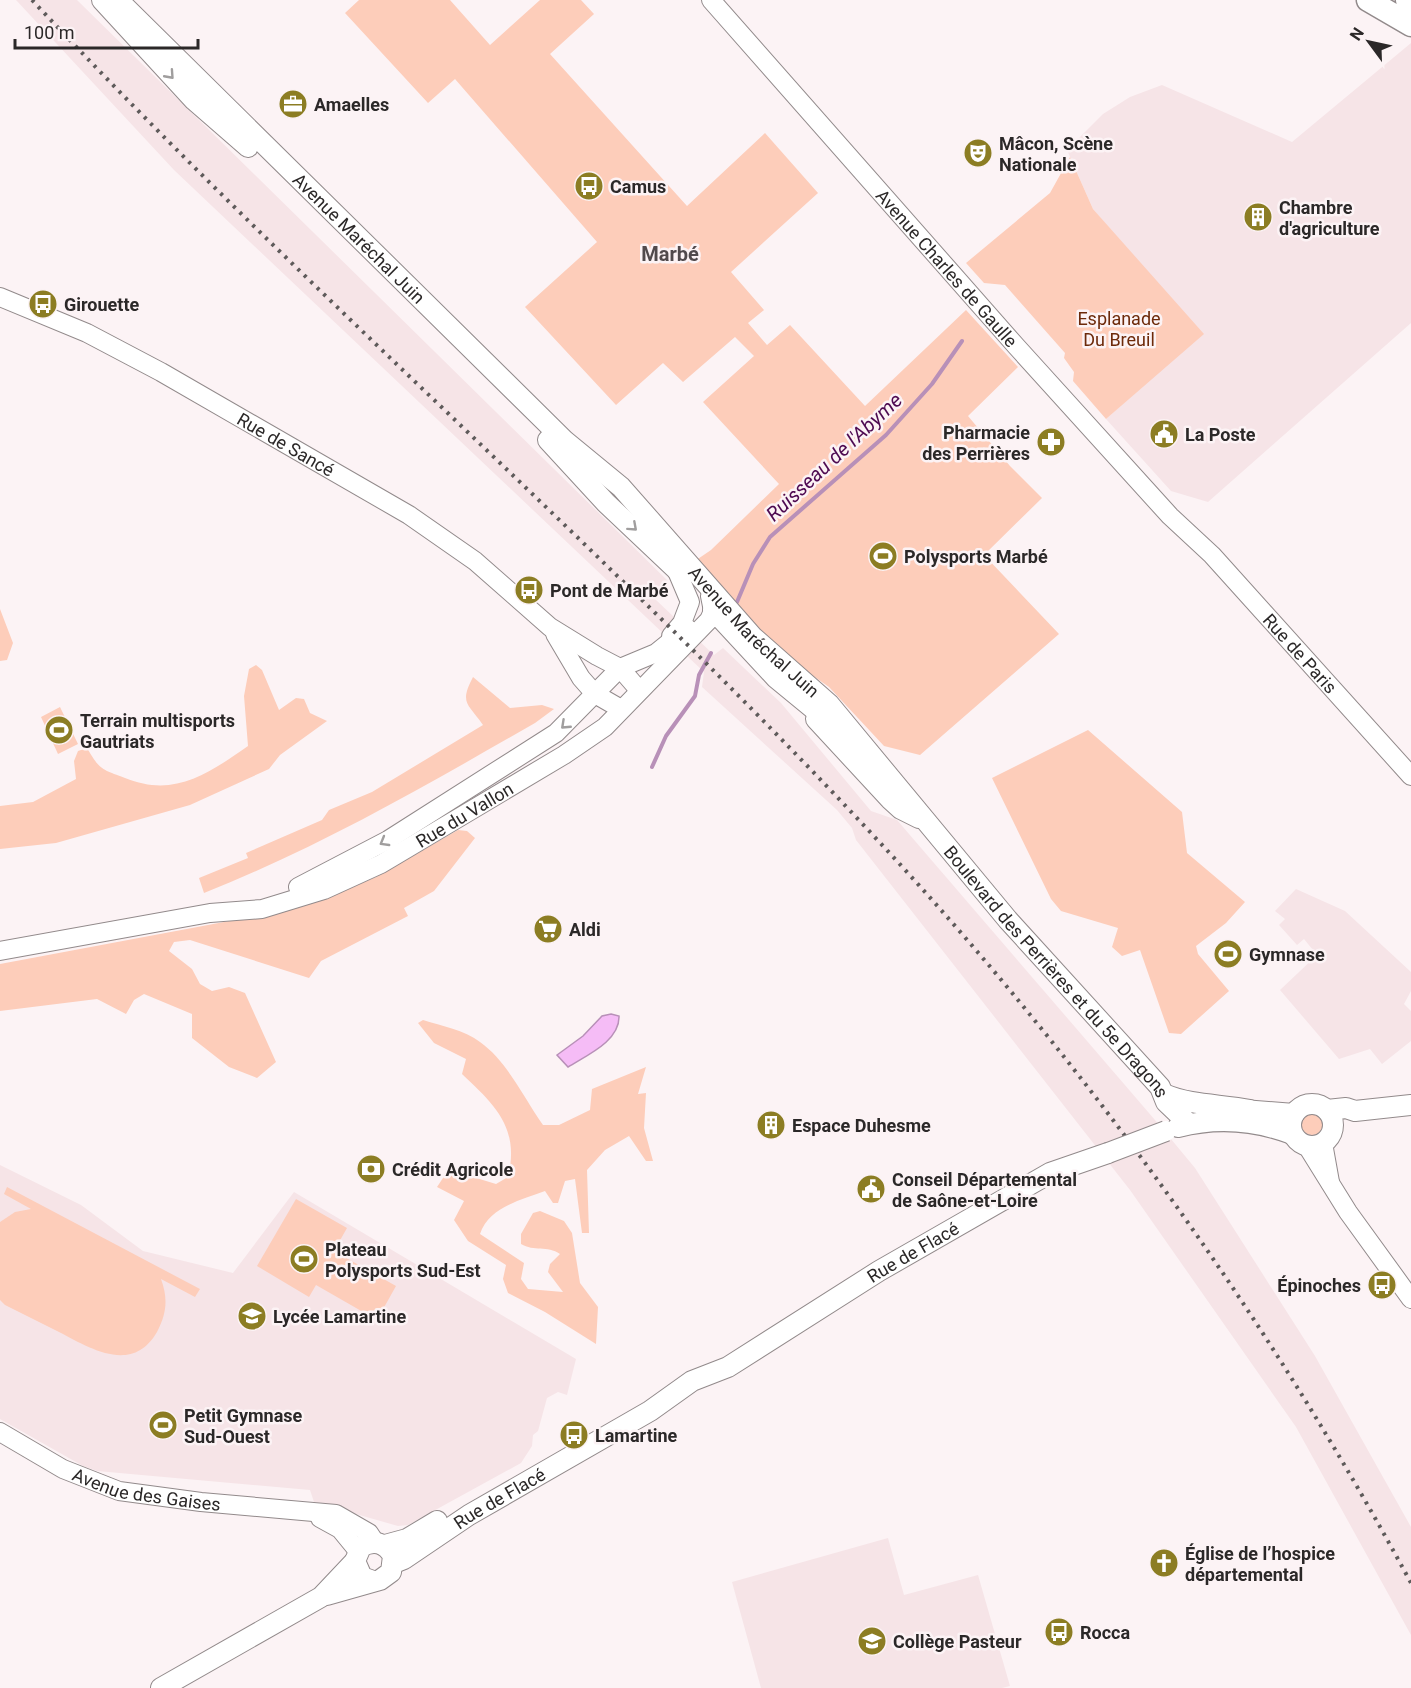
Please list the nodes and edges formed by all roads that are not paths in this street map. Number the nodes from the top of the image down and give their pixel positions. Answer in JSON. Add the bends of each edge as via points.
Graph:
{"nodes":[{"id":1,"x":102,"y":0,"type":"edge"},
{"id":2,"x":118,"y":0,"type":"edge"},
{"id":3,"x":711,"y":0,"type":"edge"},
{"id":4,"x":1368,"y":0,"type":"edge"},
{"id":5,"x":1407,"y":0,"type":"edge"},
{"id":6,"x":1411,"y":2,"type":"edge"},
{"id":7,"x":1411,"y":25,"type":"edge"},
{"id":8,"x":0,"y":297,"type":"edge"},
{"id":9,"x":536,"y":428,"type":"junction"},
{"id":10,"x":604,"y":474,"type":"junction"},
{"id":11,"x":606,"y":503,"type":"junction"},
{"id":12,"x":1186,"y":534,"type":"joint"},
{"id":13,"x":676,"y":568,"type":"junction"},
{"id":14,"x":709,"y":588,"type":"junction"},
{"id":15,"x":713,"y":610,"type":"junction"},
{"id":16,"x":731,"y":623,"type":"junction"},
{"id":17,"x":550,"y":627,"type":"junction"},
{"id":18,"x":665,"y":654,"type":"junction"},
{"id":19,"x":620,"y":668,"type":"junction"},
{"id":20,"x":639,"y":690,"type":"junction"},
{"id":21,"x":595,"y":694,"type":"junction"},
{"id":22,"x":802,"y":701,"type":"junction"},
{"id":23,"x":621,"y":709,"type":"junction"},
{"id":24,"x":1411,"y":776,"type":"edge"},
{"id":25,"x":904,"y":792,"type":"junction"},
{"id":26,"x":925,"y":819,"type":"junction"},
{"id":27,"x":223,"y":912,"type":"junction"},
{"id":28,"x":0,"y":951,"type":"edge"},
{"id":29,"x":1164,"y":1094,"type":"junction"},
{"id":30,"x":1411,"y":1105,"type":"edge"},
{"id":31,"x":1250,"y":1110,"type":"junction"},
{"id":32,"x":1327,"y":1110,"type":"junction"},
{"id":33,"x":1355,"y":1111,"type":"junction"},
{"id":34,"x":1294,"y":1114,"type":"junction"},
{"id":35,"x":1177,"y":1126,"type":"junction"},
{"id":36,"x":1314,"y":1138,"type":"junction"},
{"id":37,"x":1411,"y":1299,"type":"edge"},
{"id":38,"x":0,"y":1432,"type":"edge"},
{"id":39,"x":373,"y":1552,"type":"junction"},
{"id":40,"x":373,"y":1581,"type":"junction"},
{"id":41,"x":321,"y":1597,"type":"junction"},
{"id":42,"x":161,"y":1688,"type":"edge"}],
"edges":[{"from":1,"to":9,"type":"main road","name":"Avenue Maréchal Juin","one_way":true,"via":[[194,100],[332,225]]},
{"from":2,"to":10,"type":"main road","name":"Avenue Maréchal Juin","via":[[565,441]]},
{"from":3,"to":12,"type":"street","name":"Avenue Charles de Gaulle"},
{"from":4,"to":7,"type":"main road"},
{"from":5,"to":6,"type":"main road"},
{"from":8,"to":17,"type":"street","name":"Rue de Sancé","via":[[87,333],[161,372],[409,515],[475,561]]},
{"from":9,"to":10,"type":"main road","name":"Avenue Maréchal Juin"},
{"from":9,"to":11,"type":"main road","name":"Avenue Maréchal Juin"},
{"from":10,"to":11,"type":"main road"},
{"from":10,"to":14,"type":"main road","name":"Avenue Maréchal Juin","via":[[621,487]]},
{"from":11,"to":13,"type":"main road","name":"Avenue Maréchal Juin","one_way":true},
{"from":12,"to":24,"type":"street","name":"Rue de Paris","via":[[1212,555]]},
{"from":13,"to":15,"type":"main road","name":"Avenue Maréchal Juin"},
{"from":13,"to":18,"type":"street","name":"Rue du Vallon","via":[[690,602]]},
{"from":14,"to":15,"type":"street"},
{"from":14,"to":16,"type":"main road","name":"Avenue Maréchal Juin"},
{"from":15,"to":16,"type":"main road","name":"Avenue Maréchal Juin"},
{"from":15,"to":18,"type":"street","name":"Rue du Vallon","via":[[703,613]]},
{"from":16,"to":18,"type":"street","name":"Rue du Vallon"},
{"from":16,"to":22,"type":"main road","name":"Avenue Maréchal Juin"},
{"from":16,"to":25,"type":"main road","name":"Avenue Maréchal Juin","via":[[830,704]]},
{"from":17,"to":19,"type":"street","name":"Rue de Sancé"},
{"from":17,"to":21,"type":"street","name":"Rue de Sancé"},
{"from":18,"to":19,"type":"street","name":"Rue du Vallon"},
{"from":18,"to":20,"type":"street","name":"Rue du Vallon"},
{"from":19,"to":20,"type":"street","name":"Rue de Sancé"},
{"from":19,"to":21,"type":"street","name":"Rue du Vallon"},
{"from":20,"to":23,"type":"street","name":"Rue du Vallon"},
{"from":21,"to":23,"type":"street","name":"Rue de Sancé"},
{"from":21,"to":27,"type":"street","name":"Rue du Vallon","one_way":true,"via":[[556,733],[388,840],[312,881],[273,898]]},
{"from":22,"to":25,"type":"main road","name":"Avenue Maréchal Juin","via":[[822,713],[890,790]]},
{"from":22,"to":26,"type":"main road","name":"Boulevard des Perrières et du 5e Dragons","via":[[890,799],[901,809]]},
{"from":23,"to":27,"type":"street","name":"Rue du Vallon","via":[[605,727],[564,755],[381,864],[281,904]]},
{"from":25,"to":26,"type":"main road","name":"Boulevard des Perrières et du 5e Dragons"},
{"from":26,"to":29,"type":"main road","name":"Boulevard des Perrières et du 5e Dragons","via":[[1008,920]]},
{"from":27,"to":28,"type":"street","name":"Rue du Vallon"},
{"from":29,"to":31,"type":"main road","name":"Rue de Flacé","via":[[1197,1104]]},
{"from":29,"to":35,"type":"main road","name":"Boulevard des Perrières et du 5e Dragons"},
{"from":30,"to":33,"type":"main road","name":"Rue de Flacé"},
{"from":31,"to":34,"type":"main road","name":"Rue de Flacé"},
{"from":31,"to":35,"type":"main road","name":"Rue de Flacé","via":[[1218,1112]]},
{"from":32,"to":33,"type":"main road","name":"Rue de Flacé"},
{"from":32,"to":34,"type":"main road","name":"Rue de Flacé","via":[[1310,1104]]},
{"from":32,"to":36,"type":"main road","via":[[1332,1119]]},
{"from":33,"to":36,"type":"main road"},
{"from":34,"to":36,"type":"main road","via":[[1291,1120]]},
{"from":35,"to":36,"type":"main road","name":"Rue de Flacé","via":[[1246,1121]]},
{"from":35,"to":39,"type":"main road","name":"Rue de Flacé","bridge":true,"via":[[1050,1173],[879,1271],[728,1367],[669,1397],[646,1404],[407,1539]]},
{"from":36,"to":37,"type":"street","via":[[1330,1184]]},
{"from":38,"to":39,"type":"street","name":"Avenue des Gaises","via":[[63,1469],[119,1491],[336,1514],[369,1533]]},
{"from":39,"to":40,"type":"main road","via":[[386,1577]]},
{"from":39,"to":40,"type":"main road","via":[[358,1572]]},
{"from":39,"to":41,"type":"main road","name":"Rue de Flacé"},
{"from":40,"to":41,"type":"main road","name":"Rue de Flacé"},
{"from":41,"to":42,"type":"main road","name":"Rue de Flacé"}]}
